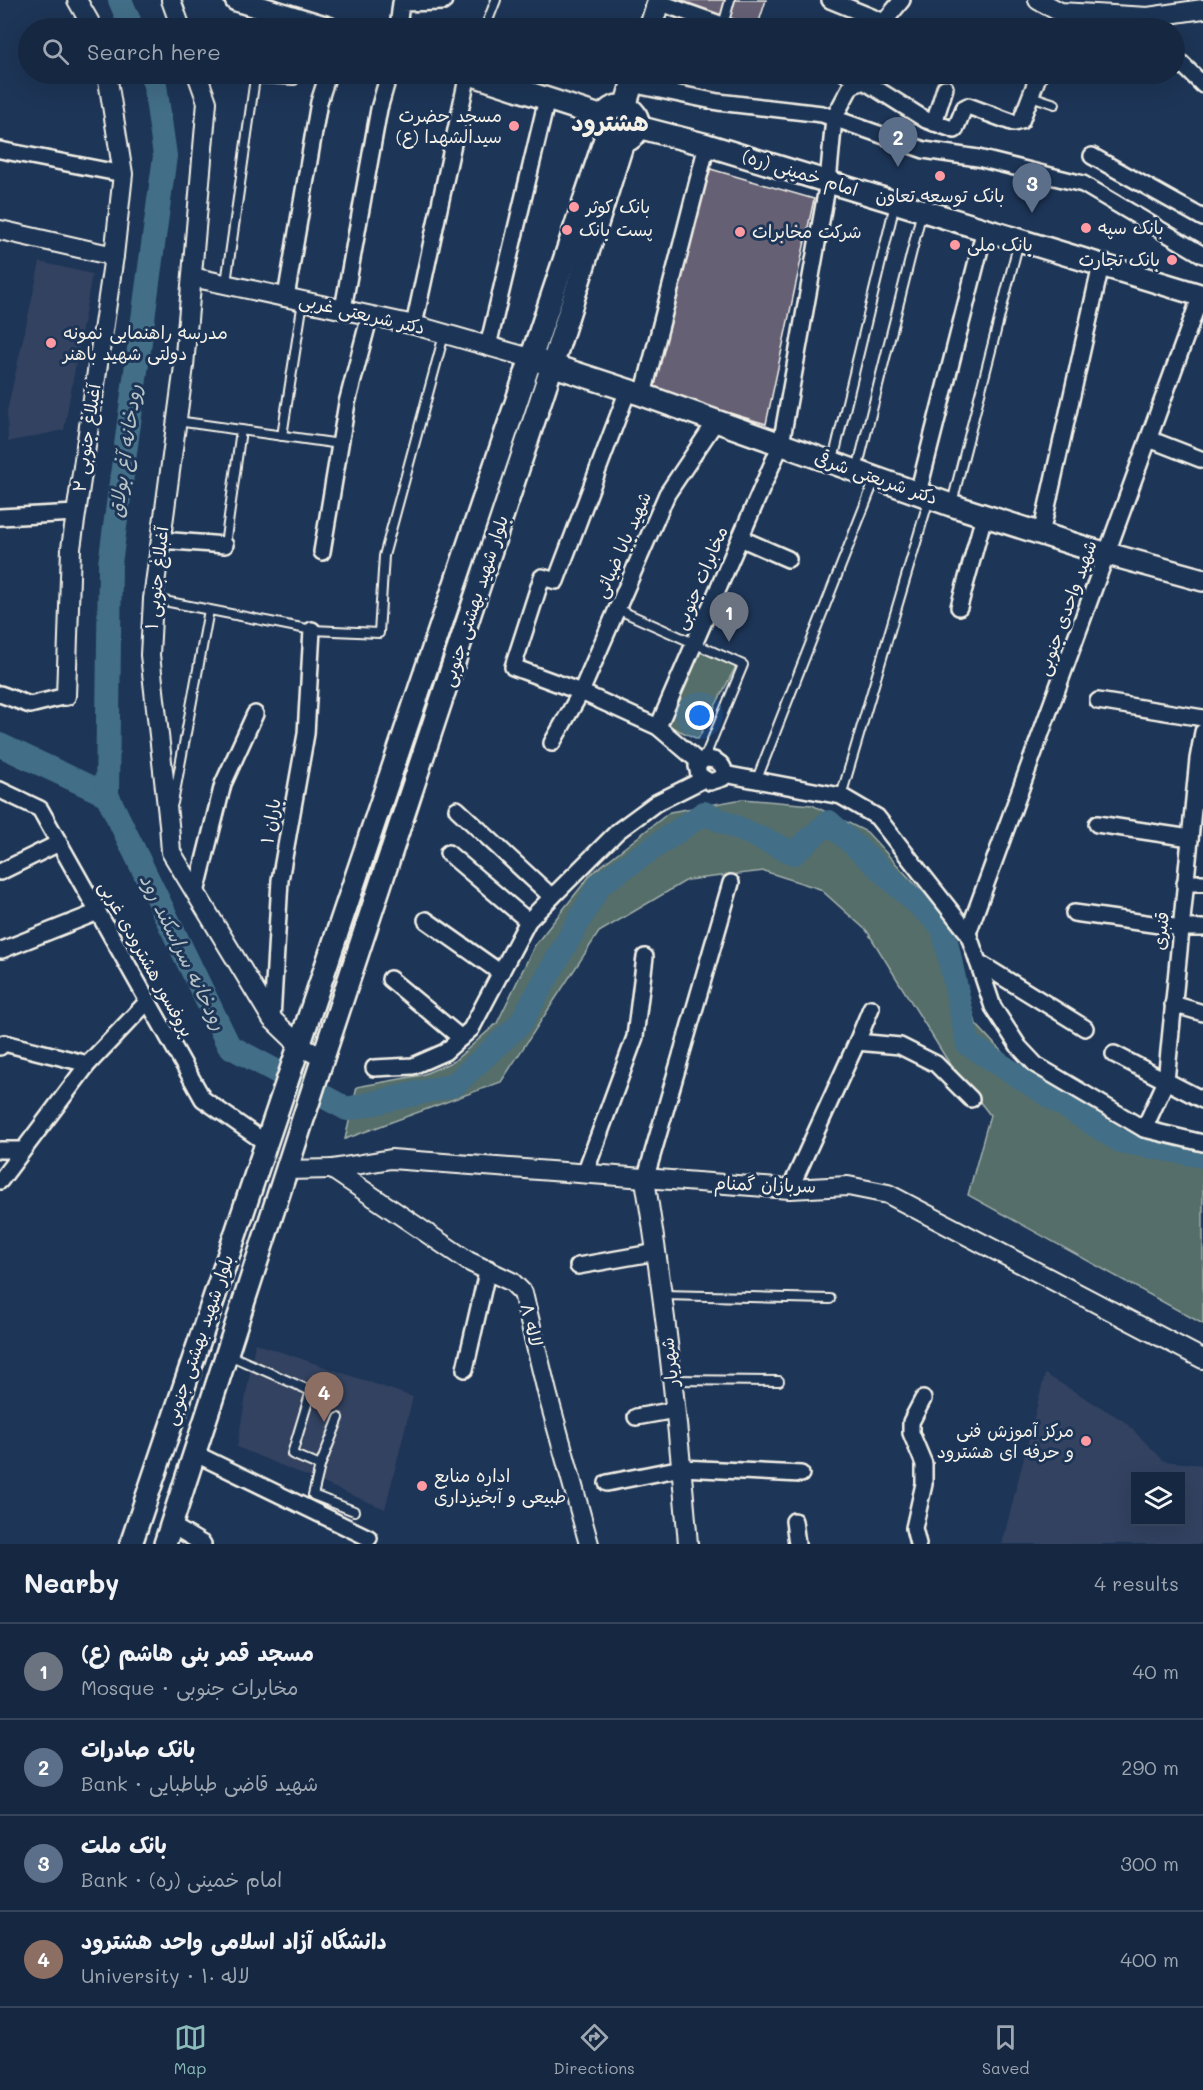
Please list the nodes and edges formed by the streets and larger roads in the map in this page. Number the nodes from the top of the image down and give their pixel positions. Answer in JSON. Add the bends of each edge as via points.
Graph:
{"nodes":[{"id":1,"x":78,"y":0,"type":"edge"},
{"id":2,"x":171,"y":0,"type":"edge"},
{"id":3,"x":236,"y":0,"type":"edge"},
{"id":4,"x":444,"y":0,"type":"edge"},
{"id":5,"x":830,"y":0,"type":"edge"},
{"id":6,"x":902,"y":0,"type":"edge"},
{"id":7,"x":1038,"y":0,"type":"edge"},
{"id":8,"x":659,"y":1,"type":"edge"},
{"id":9,"x":397,"y":2,"type":"edge"},
{"id":10,"x":847,"y":3,"type":"edge"},
{"id":11,"x":1097,"y":7,"type":"edge"},
{"id":12,"x":1203,"y":9,"type":"edge"},
{"id":13,"x":88,"y":18,"type":"edge"},
{"id":14,"x":177,"y":18,"type":"edge"},
{"id":15,"x":286,"y":18,"type":"edge"},
{"id":16,"x":398,"y":18,"type":"edge"},
{"id":17,"x":653,"y":18,"type":"edge"},
{"id":18,"x":703,"y":18,"type":"edge"},
{"id":19,"x":872,"y":18,"type":"edge"},
{"id":20,"x":888,"y":18,"type":"edge"},
{"id":21,"x":1185,"y":67,"type":"edge"},
{"id":22,"x":109,"y":84,"type":"edge"},
{"id":23,"x":201,"y":84,"type":"edge"},
{"id":24,"x":325,"y":84,"type":"edge"},
{"id":25,"x":386,"y":84,"type":"edge"},
{"id":26,"x":467,"y":84,"type":"edge"},
{"id":27,"x":500,"y":84,"type":"edge"},
{"id":28,"x":632,"y":84,"type":"edge"},
{"id":29,"x":651,"y":84,"type":"edge"},
{"id":30,"x":855,"y":84,"type":"edge"},
{"id":31,"x":875,"y":84,"type":"edge"},
{"id":32,"x":1035,"y":84,"type":"edge"},
{"id":33,"x":1203,"y":85,"type":"edge"},
{"id":34,"x":945,"y":88,"type":"dead end"},
{"id":35,"x":547,"y":99,"type":"junction"},
{"id":36,"x":625,"y":107,"type":"junction"},
{"id":37,"x":834,"y":118,"type":"junction"},
{"id":38,"x":638,"y":127,"type":"junction"},
{"id":39,"x":946,"y":127,"type":"junction"},
{"id":40,"x":611,"y":132,"type":"junction"},
{"id":41,"x":707,"y":145,"type":"junction"},
{"id":42,"x":0,"y":150,"type":"edge"},
{"id":43,"x":942,"y":153,"type":"junction"},
{"id":44,"x":1092,"y":156,"type":"dead end"},
{"id":45,"x":123,"y":174,"type":"junction"},
{"id":46,"x":828,"y":182,"type":"junction"},
{"id":47,"x":1203,"y":218,"type":"edge"},
{"id":48,"x":0,"y":230,"type":"edge"},
{"id":49,"x":985,"y":230,"type":"junction"},
{"id":50,"x":1203,"y":255,"type":"edge"},
{"id":51,"x":114,"y":256,"type":"junction"},
{"id":52,"x":1101,"y":265,"type":"junction"},
{"id":53,"x":192,"y":277,"type":"junction"},
{"id":54,"x":1202,"y":295,"type":"edge"},
{"id":55,"x":294,"y":299,"type":"junction"},
{"id":56,"x":343,"y":309,"type":"junction"},
{"id":57,"x":370,"y":315,"type":"junction"},
{"id":58,"x":414,"y":325,"type":"junction"},
{"id":59,"x":488,"y":346,"type":"junction"},
{"id":60,"x":530,"y":358,"type":"junction"},
{"id":61,"x":552,"y":366,"type":"junction"},
{"id":62,"x":635,"y":393,"type":"junction"},
{"id":63,"x":716,"y":421,"type":"junction"},
{"id":64,"x":1149,"y":440,"type":"junction"},
{"id":65,"x":781,"y":444,"type":"junction"},
{"id":66,"x":1203,"y":460,"type":"edge"},
{"id":67,"x":924,"y":495,"type":"junction"},
{"id":68,"x":76,"y":513,"type":"junction"},
{"id":69,"x":984,"y":516,"type":"junction"},
{"id":70,"x":0,"y":517,"type":"edge"},
{"id":71,"x":1041,"y":534,"type":"junction"},
{"id":72,"x":740,"y":538,"type":"junction"},
{"id":73,"x":160,"y":540,"type":"junction"},
{"id":74,"x":225,"y":545,"type":"road end"},
{"id":75,"x":322,"y":552,"type":"dead end"},
{"id":76,"x":1108,"y":552,"type":"junction"},
{"id":77,"x":788,"y":558,"type":"dead end"},
{"id":78,"x":1203,"y":580,"type":"edge"},
{"id":79,"x":959,"y":607,"type":"dead end"},
{"id":80,"x":312,"y":630,"type":"road end"},
{"id":81,"x":581,"y":692,"type":"junction"},
{"id":82,"x":0,"y":694,"type":"edge"},
{"id":83,"x":66,"y":696,"type":"joint"},
{"id":84,"x":1098,"y":701,"type":"dead end"},
{"id":85,"x":255,"y":714,"type":"dead end"},
{"id":86,"x":1203,"y":718,"type":"edge"},
{"id":87,"x":658,"y":727,"type":"junction"},
{"id":88,"x":1203,"y":732,"type":"edge"},
{"id":89,"x":552,"y":743,"type":"dead end"},
{"id":90,"x":702,"y":761,"type":"junction"},
{"id":91,"x":724,"y":774,"type":"junction"},
{"id":92,"x":704,"y":779,"type":"junction"},
{"id":93,"x":0,"y":790,"type":"edge"},
{"id":94,"x":457,"y":808,"type":"dead end"},
{"id":95,"x":1198,"y":815,"type":"edge"},
{"id":96,"x":1097,"y":824,"type":"dead end"},
{"id":97,"x":1190,"y":838,"type":"junction"},
{"id":98,"x":59,"y":843,"type":"junction"},
{"id":99,"x":448,"y":853,"type":"dead end"},
{"id":100,"x":0,"y":872,"type":"edge"},
{"id":101,"x":731,"y":883,"type":"dead end"},
{"id":102,"x":1185,"y":883,"type":"junction"},
{"id":103,"x":1203,"y":883,"type":"edge"},
{"id":104,"x":196,"y":893,"type":"junction"},
{"id":105,"x":552,"y":897,"type":"junction"},
{"id":106,"x":98,"y":912,"type":"junction"},
{"id":107,"x":1074,"y":913,"type":"dead end"},
{"id":108,"x":426,"y":920,"type":"dead end"},
{"id":109,"x":528,"y":921,"type":"junction"},
{"id":110,"x":1181,"y":928,"type":"junction"},
{"id":111,"x":1203,"y":928,"type":"edge"},
{"id":112,"x":968,"y":933,"type":"junction"},
{"id":113,"x":2,"y":950,"type":"dead end"},
{"id":114,"x":645,"y":957,"type":"dead end"},
{"id":115,"x":978,"y":962,"type":"junction"},
{"id":116,"x":501,"y":973,"type":"junction"},
{"id":117,"x":390,"y":979,"type":"dead end"},
{"id":118,"x":148,"y":1001,"type":"junction"},
{"id":119,"x":1173,"y":1004,"type":"junction"},
{"id":120,"x":871,"y":1008,"type":"dead end"},
{"id":121,"x":1203,"y":1012,"type":"edge"},
{"id":122,"x":272,"y":1020,"type":"junction"},
{"id":123,"x":1085,"y":1028,"type":"dead end"},
{"id":124,"x":461,"y":1038,"type":"junction"},
{"id":125,"x":857,"y":1042,"type":"junction"},
{"id":126,"x":0,"y":1047,"type":"edge"},
{"id":127,"x":297,"y":1054,"type":"junction"},
{"id":128,"x":1114,"y":1054,"type":"dead end"},
{"id":129,"x":88,"y":1064,"type":"junction"},
{"id":130,"x":321,"y":1066,"type":"junction"},
{"id":131,"x":374,"y":1068,"type":"dead end"},
{"id":132,"x":1166,"y":1081,"type":"junction"},
{"id":133,"x":971,"y":1099,"type":"dead end"},
{"id":134,"x":1203,"y":1100,"type":"edge"},
{"id":135,"x":1144,"y":1129,"type":"junction"},
{"id":136,"x":267,"y":1140,"type":"junction"},
{"id":137,"x":1203,"y":1143,"type":"edge"},
{"id":138,"x":0,"y":1150,"type":"edge"},
{"id":139,"x":23,"y":1150,"type":"junction"},
{"id":140,"x":332,"y":1169,"type":"junction"},
{"id":141,"x":287,"y":1170,"type":"junction"},
{"id":142,"x":585,"y":1173,"type":"junction"},
{"id":143,"x":645,"y":1180,"type":"junction"},
{"id":144,"x":0,"y":1181,"type":"edge"},
{"id":145,"x":790,"y":1189,"type":"junction"},
{"id":146,"x":657,"y":1252,"type":"junction"},
{"id":147,"x":578,"y":1266,"type":"dead end"},
{"id":148,"x":488,"y":1268,"type":"junction"},
{"id":149,"x":1203,"y":1359,"type":"edge"},
{"id":150,"x":465,"y":1370,"type":"dead end"},
{"id":151,"x":922,"y":1399,"type":"dead end"},
{"id":152,"x":675,"y":1410,"type":"junction"},
{"id":153,"x":636,"y":1417,"type":"dead end"},
{"id":154,"x":196,"y":1454,"type":"junction"},
{"id":155,"x":682,"y":1468,"type":"junction"},
{"id":156,"x":801,"y":1474,"type":"dead end"},
{"id":157,"x":607,"y":1483,"type":"dead end"},
{"id":158,"x":794,"y":1521,"type":"dead end"},
{"id":159,"x":168,"y":1534,"type":"edge"},
{"id":160,"x":369,"y":1538,"type":"dead end"},
{"id":161,"x":131,"y":1544,"type":"edge"},
{"id":162,"x":203,"y":1544,"type":"edge"},
{"id":163,"x":589,"y":1544,"type":"edge"},
{"id":164,"x":688,"y":1544,"type":"edge"},
{"id":165,"x":797,"y":1544,"type":"edge"},
{"id":166,"x":918,"y":1544,"type":"edge"}],
"edges":[{"from":1,"to":13,"type":"street"},
{"from":2,"to":14,"type":"street"},
{"from":3,"to":15,"type":"main road"},
{"from":4,"to":9,"type":"street"},
{"from":5,"to":10,"type":"street"},
{"from":6,"to":20,"type":"street"},
{"from":7,"to":11,"type":"street","via":[[1059,12]]},
{"from":8,"to":17,"type":"main road"},
{"from":8,"to":18,"type":"street"},
{"from":9,"to":16,"type":"street"},
{"from":10,"to":19,"type":"street"},
{"from":11,"to":12,"type":"street","via":[[1148,17]]},
{"from":21,"to":33,"type":"street"},
{"from":22,"to":45,"type":"street","name":"آغبلاغ جنوبی ۲"},
{"from":23,"to":53,"type":"street","name":"آغبلاغ جنوبی ۱","via":[[207,102]]},
{"from":24,"to":55,"type":"street","via":[[319,102]]},
{"from":25,"to":56,"type":"street"},
{"from":26,"to":58,"type":"street"},
{"from":27,"to":35,"type":"main road"},
{"from":28,"to":36,"type":"main road"},
{"from":29,"to":37,"type":"street","via":[[718,102]]},
{"from":30,"to":37,"type":"street"},
{"from":31,"to":39,"type":"street","via":[[926,120]]},
{"from":32,"to":39,"type":"street","via":[[1021,121],[1014,123],[968,106]]},
{"from":34,"to":39,"type":"street"},
{"from":35,"to":40,"type":"main road"},
{"from":35,"to":59,"type":"street"},
{"from":36,"to":38,"type":"main road","via":[[634,112]]},
{"from":36,"to":40,"type":"main road","via":[[615,107]]},
{"from":37,"to":43,"type":"street"},
{"from":37,"to":46,"type":"street","name":"مخابرات جنوبی"},
{"from":38,"to":40,"type":"main road","via":[[633,137]]},
{"from":38,"to":41,"type":"main road","name":"امام خمینی (ره)"},
{"from":39,"to":43,"type":"street"},
{"from":40,"to":60,"type":"main road","name":"بلوار شهید بهشتی جنوبی"},
{"from":40,"to":61,"type":"main road","name":"بلوار شهید بهشتی جنوبی"},
{"from":41,"to":46,"type":"main road","name":"امام خمینی (ره)"},
{"from":41,"to":62,"type":"street"},
{"from":42,"to":45,"type":"street"},
{"from":43,"to":50,"type":"street","via":[[1083,184]]},
{"from":44,"to":47,"type":"street"},
{"from":45,"to":51,"type":"street","name":"آغبلاغ جنوبی ۲"},
{"from":46,"to":49,"type":"main road","name":"امام خمینی (ره)"},
{"from":46,"to":65,"type":"street","name":"مخابرات جنوبی"},
{"from":48,"to":51,"type":"street"},
{"from":49,"to":52,"type":"main road","name":"امام خمینی (ره)"},
{"from":49,"to":67,"type":"street"},
{"from":51,"to":68,"type":"street","name":"آغبلاغ جنوبی ۲"},
{"from":52,"to":54,"type":"main road","name":"امام خمینی (ره)"},
{"from":52,"to":71,"type":"street"},
{"from":53,"to":55,"type":"street","name":"دکتر شریعتی غربی"},
{"from":53,"to":73,"type":"street","name":"آغبلاغ جنوبی ۱"},
{"from":54,"to":64,"type":"street","name":"شهید واحدی جنوبی"},
{"from":55,"to":56,"type":"street","name":"دکتر شریعتی غربی"},
{"from":56,"to":57,"type":"street","name":"دکتر شریعتی غربی"},
{"from":57,"to":58,"type":"street","name":"دکتر شریعتی غربی"},
{"from":57,"to":75,"type":"street","via":[[347,403]]},
{"from":58,"to":59,"type":"street","name":"دکتر شریعتی غربی"},
{"from":59,"to":60,"type":"street","name":"دکتر شریعتی غربی"},
{"from":60,"to":61,"type":"main road","name":"دکتر شریعتی شرقی"},
{"from":60,"to":127,"type":"main road","name":"بلوار شهید بهشتی جنوبی"},
{"from":61,"to":62,"type":"main road","name":"دکتر شریعتی شرقی"},
{"from":61,"to":130,"type":"main road","name":"بلوار شهید بهشتی جنوبی"},
{"from":62,"to":63,"type":"main road","name":"دکتر شریعتی شرقی"},
{"from":62,"to":81,"type":"street","via":[[556,581],[542,577],[513,667]]},
{"from":63,"to":65,"type":"main road","name":"دکتر شریعتی شرقی"},
{"from":63,"to":81,"type":"street","name":"شهيد بابا ضيائی","via":[[667,494]]},
{"from":64,"to":66,"type":"street"},
{"from":64,"to":76,"type":"street","name":"شهید واحدی جنوبی"},
{"from":65,"to":67,"type":"main road","name":"دکتر شریعتی شرقی"},
{"from":65,"to":72,"type":"street","name":"مخابرات جنوبی"},
{"from":67,"to":69,"type":"main road","name":"دکتر شریعتی شرقی"},
{"from":68,"to":70,"type":"street"},
{"from":68,"to":83,"type":"street","name":"آغبلاغ جنوبی ۲","via":[[71,548]]},
{"from":69,"to":71,"type":"main road","name":"دکتر شریعتی شرقی"},
{"from":69,"to":79,"type":"street"},
{"from":71,"to":76,"type":"main road","name":"دکتر شریعتی شرقی"},
{"from":72,"to":77,"type":"street"},
{"from":72,"to":87,"type":"street","name":"مخابرات جنوبی"},
{"from":73,"to":74,"type":"street"},
{"from":73,"to":104,"type":"street","name":"آغبلاغ جنوبی ۱","via":[[150,655],[171,852]]},
{"from":76,"to":78,"type":"main road","name":"دکتر شریعتی شرقی"},
{"from":76,"to":112,"type":"street","name":"شهید واحدی جنوبی"},
{"from":80,"to":122,"type":"street","name":"باران ۱","via":[[306,734],[280,880]]},
{"from":81,"to":87,"type":"street"},
{"from":81,"to":89,"type":"street","name":"شهيد بابا ضيائی"},
{"from":82,"to":83,"type":"street","via":[[30,705]]},
{"from":84,"to":86,"type":"street"},
{"from":85,"to":104,"type":"street","via":[[223,784]]},
{"from":87,"to":90,"type":"street"},
{"from":88,"to":95,"type":"street","name":"قنبری","via":[[1198,759]]},
{"from":90,"to":91,"type":"street","via":[[719,762]]},
{"from":90,"to":92,"type":"street","via":[[697,770]]},
{"from":91,"to":92,"type":"street","via":[[716,782]]},
{"from":91,"to":112,"type":"street","via":[[841,796],[878,817]]},
{"from":92,"to":105,"type":"street","via":[[656,803],[618,831]]},
{"from":93,"to":98,"type":"street","name":"پروفسور هشترودی غربی","via":[[40,809]]},
{"from":94,"to":105,"type":"street"},
{"from":95,"to":97,"type":"street","name":"قنبری"},
{"from":96,"to":97,"type":"street"},
{"from":97,"to":102,"type":"street","name":"قنبری"},
{"from":98,"to":100,"type":"street"},
{"from":98,"to":106,"type":"street","name":"پروفسور هشترودی غربی"},
{"from":99,"to":109,"type":"street"},
{"from":101,"to":143,"type":"street"},
{"from":102,"to":103,"type":"street"},
{"from":102,"to":110,"type":"street","name":"قنبری"},
{"from":104,"to":122,"type":"street","name":"آغبلاغ جنوبی ۱"},
{"from":105,"to":109,"type":"street"},
{"from":106,"to":113,"type":"street"},
{"from":106,"to":118,"type":"street","name":"پروفسور هشترودی غربی"},
{"from":107,"to":110,"type":"street"},
{"from":108,"to":116,"type":"street"},
{"from":109,"to":116,"type":"street"},
{"from":110,"to":111,"type":"street"},
{"from":110,"to":119,"type":"street","name":"قنبری"},
{"from":112,"to":115,"type":"street"},
{"from":114,"to":142,"type":"street","via":[[635,1036]]},
{"from":115,"to":123,"type":"street"},
{"from":115,"to":135,"type":"street","via":[[993,1007],[1036,1065]]},
{"from":116,"to":124,"type":"street","via":[[471,1029]]},
{"from":117,"to":124,"type":"street"},
{"from":118,"to":129,"type":"street"},
{"from":118,"to":136,"type":"street","name":"پروفسور هشترودی غربی","via":[[203,1100]]},
{"from":119,"to":121,"type":"street"},
{"from":119,"to":132,"type":"street","name":"قنبری"},
{"from":120,"to":125,"type":"street"},
{"from":122,"to":127,"type":"street","name":"آغبلاغ جنوبی ۱"},
{"from":124,"to":131,"type":"street","via":[[446,1052],[413,1066]]},
{"from":125,"to":133,"type":"street","via":[[909,1050],[936,1064]]},
{"from":125,"to":145,"type":"street"},
{"from":126,"to":129,"type":"street","via":[[4,1043]]},
{"from":127,"to":130,"type":"street","name":"آغبلاغ جنوبی ۱"},
{"from":127,"to":136,"type":"main road","name":"بلوار شهید بهشتی جنوبی"},
{"from":128,"to":132,"type":"street"},
{"from":129,"to":139,"type":"street"},
{"from":130,"to":141,"type":"main road","name":"بلوار شهید بهشتی جنوبی"},
{"from":132,"to":134,"type":"street"},
{"from":132,"to":135,"type":"street","name":"قنبری"},
{"from":135,"to":137,"type":"street"},
{"from":136,"to":161,"type":"main road","name":"بلوار شهید بهشتی جنوبی"},
{"from":138,"to":139,"type":"street"},
{"from":139,"to":144,"type":"street"},
{"from":140,"to":141,"type":"street","name":"سربازان گمنام"},
{"from":140,"to":142,"type":"street","name":"سربازان گمنام","via":[[391,1159]]},
{"from":140,"to":148,"type":"street","name":"لاله ۸","via":[[468,1261]]},
{"from":141,"to":154,"type":"main road","name":"بلوار شهید بهشتی جنوبی"},
{"from":142,"to":143,"type":"street","name":"سربازان گمنام"},
{"from":143,"to":145,"type":"street","name":"سربازان گمنام"},
{"from":143,"to":146,"type":"street","name":"شهریار"},
{"from":145,"to":149,"type":"street","name":"سربازان گمنام","via":[[848,1186],[888,1194]]},
{"from":146,"to":147,"type":"street"},
{"from":146,"to":152,"type":"street","name":"شهریار"},
{"from":148,"to":150,"type":"street"},
{"from":148,"to":163,"type":"street","name":"لاله ۸","via":[[523,1293]]},
{"from":151,"to":166,"type":"street","via":[[910,1422],[924,1464],[924,1484],[914,1528]]},
{"from":152,"to":153,"type":"street"},
{"from":152,"to":155,"type":"street","name":"شهریار"},
{"from":154,"to":159,"type":"main road","name":"بلوار شهید بهشتی جنوبی"},
{"from":154,"to":160,"type":"street"},
{"from":155,"to":156,"type":"street"},
{"from":155,"to":157,"type":"street"},
{"from":155,"to":164,"type":"street","name":"شهریار"},
{"from":158,"to":165,"type":"street"},
{"from":159,"to":162,"type":"street"}]}
